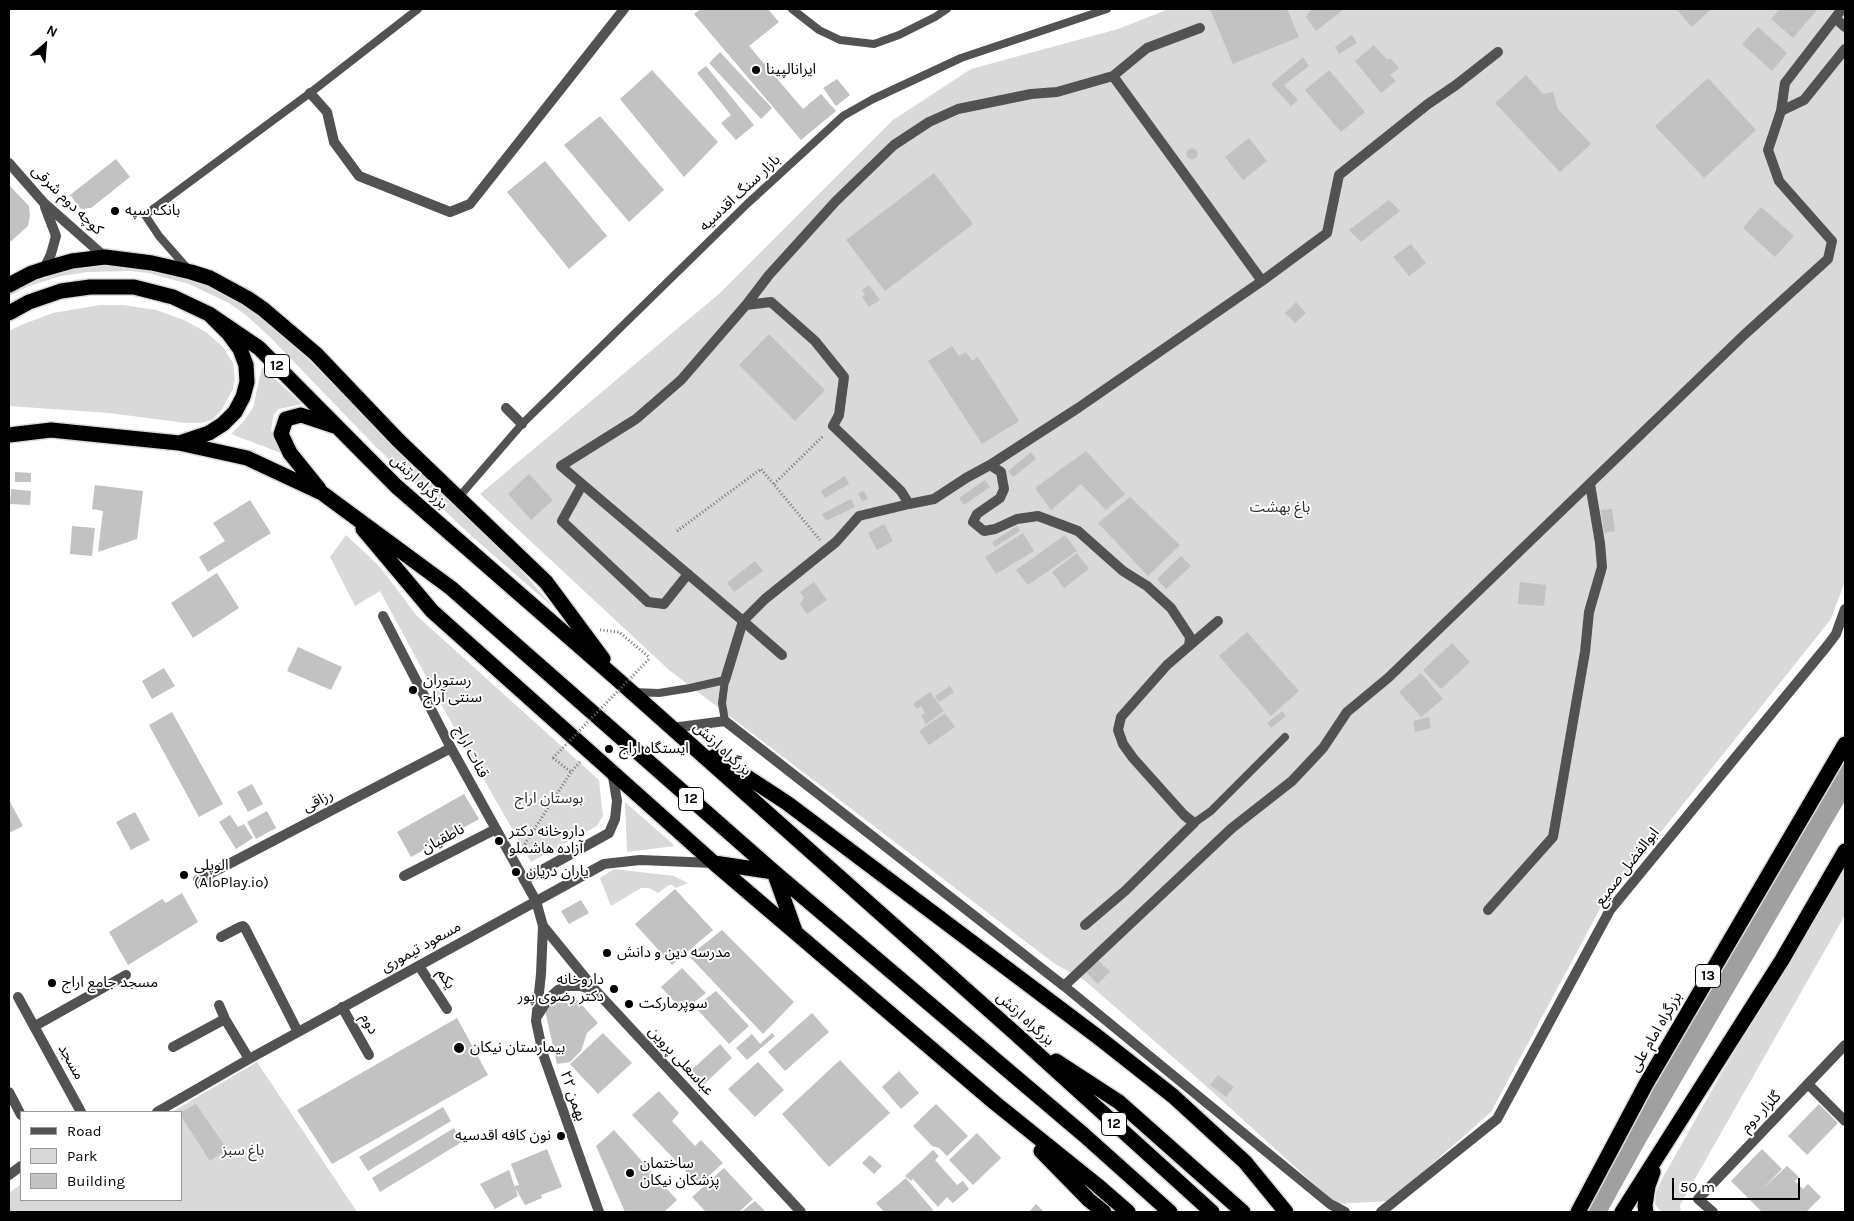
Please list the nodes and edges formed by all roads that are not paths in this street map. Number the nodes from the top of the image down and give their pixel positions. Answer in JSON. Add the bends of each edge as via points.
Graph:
{"nodes":[{"id":1,"x":418,"y":9,"type":"edge"},
{"id":2,"x":624,"y":9,"type":"edge"},
{"id":3,"x":792,"y":9,"type":"edge"},
{"id":4,"x":947,"y":9,"type":"edge"},
{"id":5,"x":1107,"y":9,"type":"edge"},
{"id":6,"x":1842,"y":9,"type":"edge"},
{"id":7,"x":1835,"y":18,"type":"junction"},
{"id":8,"x":1845,"y":27,"type":"edge"},
{"id":9,"x":1200,"y":28,"type":"dead end"},
{"id":10,"x":1845,"y":49,"type":"edge"},
{"id":11,"x":1498,"y":52,"type":"dead end"},
{"id":12,"x":1113,"y":76,"type":"junction"},
{"id":13,"x":310,"y":93,"type":"junction"},
{"id":14,"x":1781,"y":111,"type":"junction"},
{"id":15,"x":9,"y":163,"type":"edge"},
{"id":16,"x":44,"y":203,"type":"junction"},
{"id":17,"x":105,"y":257,"type":"junction"},
{"id":18,"x":44,"y":269,"type":"junction"},
{"id":19,"x":191,"y":272,"type":"junction"},
{"id":20,"x":1262,"y":280,"type":"junction"},
{"id":21,"x":9,"y":285,"type":"edge"},
{"id":22,"x":746,"y":305,"type":"junction"},
{"id":23,"x":9,"y":313,"type":"edge"},
{"id":24,"x":209,"y":314,"type":"junction"},
{"id":25,"x":506,"y":408,"type":"dead end"},
{"id":26,"x":522,"y":424,"type":"junction"},
{"id":27,"x":338,"y":427,"type":"junction"},
{"id":28,"x":9,"y":435,"type":"edge"},
{"id":29,"x":179,"y":443,"type":"junction"},
{"id":30,"x":990,"y":465,"type":"junction"},
{"id":31,"x":1590,"y":484,"type":"junction"},
{"id":32,"x":582,"y":485,"type":"junction"},
{"id":33,"x":322,"y":493,"type":"junction"},
{"id":34,"x":459,"y":498,"type":"junction"},
{"id":35,"x":909,"y":504,"type":"junction"},
{"id":36,"x":348,"y":511,"type":"junction"},
{"id":37,"x":688,"y":574,"type":"junction"},
{"id":38,"x":1845,"y":608,"type":"edge"},
{"id":39,"x":383,"y":616,"type":"dead end"},
{"id":40,"x":744,"y":621,"type":"junction"},
{"id":41,"x":1218,"y":621,"type":"dead end"},
{"id":42,"x":1189,"y":646,"type":"junction"},
{"id":43,"x":782,"y":656,"type":"dead end"},
{"id":44,"x":617,"y":679,"type":"junction"},
{"id":45,"x":725,"y":680,"type":"junction"},
{"id":46,"x":631,"y":692,"type":"junction"},
{"id":47,"x":725,"y":722,"type":"junction"},
{"id":48,"x":672,"y":728,"type":"junction"},
{"id":49,"x":1285,"y":737,"type":"dead end"},
{"id":50,"x":1845,"y":744,"type":"edge"},
{"id":51,"x":452,"y":748,"type":"junction"},
{"id":52,"x":611,"y":770,"type":"junction"},
{"id":53,"x":1194,"y":824,"type":"junction"},
{"id":54,"x":496,"y":829,"type":"junction"},
{"id":55,"x":1845,"y":851,"type":"edge"},
{"id":56,"x":714,"y":863,"type":"junction"},
{"id":57,"x":774,"y":872,"type":"junction"},
{"id":58,"x":404,"y":876,"type":"dead end"},
{"id":59,"x":198,"y":880,"type":"dead end"},
{"id":60,"x":524,"y":880,"type":"junction"},
{"id":61,"x":536,"y":901,"type":"junction"},
{"id":62,"x":1488,"y":910,"type":"dead end"},
{"id":63,"x":1085,"y":925,"type":"dead end"},
{"id":64,"x":543,"y":926,"type":"junction"},
{"id":65,"x":795,"y":933,"type":"junction"},
{"id":66,"x":221,"y":937,"type":"dead end"},
{"id":67,"x":419,"y":966,"type":"junction"},
{"id":68,"x":126,"y":975,"type":"dead end"},
{"id":69,"x":1064,"y":986,"type":"junction"},
{"id":70,"x":596,"y":991,"type":"junction"},
{"id":71,"x":18,"y":997,"type":"dead end"},
{"id":72,"x":219,"y":1005,"type":"dead end"},
{"id":73,"x":342,"y":1008,"type":"junction"},
{"id":74,"x":447,"y":1009,"type":"dead end"},
{"id":75,"x":225,"y":1019,"type":"junction"},
{"id":76,"x":536,"y":1021,"type":"junction"},
{"id":77,"x":34,"y":1026,"type":"junction"},
{"id":78,"x":298,"y":1032,"type":"junction"},
{"id":79,"x":1016,"y":1035,"type":"junction"},
{"id":80,"x":1845,"y":1045,"type":"edge"},
{"id":81,"x":173,"y":1047,"type":"dead end"},
{"id":82,"x":369,"y":1055,"type":"dead end"},
{"id":83,"x":249,"y":1059,"type":"junction"},
{"id":84,"x":1808,"y":1084,"type":"junction"},
{"id":85,"x":9,"y":1092,"type":"edge"},
{"id":86,"x":994,"y":1103,"type":"junction"},
{"id":87,"x":80,"y":1111,"type":"edge"},
{"id":88,"x":159,"y":1111,"type":"edge"},
{"id":89,"x":20,"y":1113,"type":"edge"},
{"id":90,"x":1845,"y":1121,"type":"edge"},
{"id":91,"x":1661,"y":1150,"type":"junction"},
{"id":92,"x":20,"y":1167,"type":"edge"},
{"id":93,"x":9,"y":1175,"type":"edge"},
{"id":94,"x":599,"y":1212,"type":"edge"},
{"id":95,"x":801,"y":1212,"type":"edge"},
{"id":96,"x":1104,"y":1212,"type":"edge"},
{"id":97,"x":1128,"y":1212,"type":"edge"},
{"id":98,"x":1170,"y":1212,"type":"edge"},
{"id":99,"x":1212,"y":1212,"type":"edge"},
{"id":100,"x":1243,"y":1212,"type":"edge"},
{"id":101,"x":1286,"y":1212,"type":"edge"},
{"id":102,"x":1345,"y":1212,"type":"edge"},
{"id":103,"x":1382,"y":1212,"type":"edge"},
{"id":104,"x":1578,"y":1212,"type":"edge"},
{"id":105,"x":1622,"y":1212,"type":"edge"},
{"id":106,"x":1646,"y":1212,"type":"edge"},
{"id":107,"x":1713,"y":1212,"type":"edge"}],
"edges":[{"from":1,"to":13,"type":"lane"},
{"from":2,"to":13,"type":"street","via":[[470,204],[450,212],[359,176],[334,142],[327,112]]},
{"from":3,"to":4,"type":"lane","via":[[819,30],[840,40],[874,44],[899,35]]},
{"from":5,"to":26,"type":"lane","name":"بازار سنگ اقدسیه","via":[[961,58],[843,116],[747,204]]},
{"from":6,"to":7,"type":"street"},
{"from":7,"to":8,"type":"street"},
{"from":7,"to":14,"type":"street","via":[[1785,83]]},
{"from":9,"to":12,"type":"street","via":[[1147,48]]},
{"from":10,"to":14,"type":"street","via":[[1804,100]]},
{"from":11,"to":20,"type":"street","via":[[1339,175],[1327,234]]},
{"from":12,"to":20,"type":"street"},
{"from":12,"to":22,"type":"street","via":[[1057,92],[958,109],[930,122],[894,146],[836,201]]},
{"from":13,"to":19,"type":"lane","via":[[145,215]]},
{"from":14,"to":31,"type":"street","via":[[1768,150],[1779,181],[1832,241],[1828,259]]},
{"from":15,"to":16,"type":"street","name":"کوچه دوم شرقی"},
{"from":16,"to":17,"type":"street","name":"کوچه دوم شرقی"},
{"from":16,"to":18,"type":"street","via":[[56,236]]},
{"from":17,"to":18,"type":"highway"},
{"from":17,"to":19,"type":"highway"},
{"from":18,"to":21,"type":"highway"},
{"from":19,"to":34,"type":"highway","via":[[230,288],[263,309],[316,354]]},
{"from":20,"to":30,"type":"street"},
{"from":22,"to":32,"type":"street","via":[[681,380],[636,419],[561,466]]},
{"from":22,"to":35,"type":"street","via":[[771,302],[815,341],[844,376],[839,415],[833,426],[902,491]]},
{"from":23,"to":24,"type":"highway","via":[[61,291],[134,287],[173,297]]},
{"from":24,"to":27,"type":"highway","name":"بزرگراه ارتش","number":"12","via":[[258,348]]},
{"from":24,"to":29,"type":"highway","via":[[240,349],[246,365],[244,397],[223,424],[209,433]]},
{"from":25,"to":26,"type":"street"},
{"from":26,"to":34,"type":"lane","name":"بازار سنگ اقدسیه"},
{"from":27,"to":33,"type":"highway","via":[[301,415],[286,419],[281,434],[290,453]]},
{"from":27,"to":44,"type":"highway","name":"بزرگراه ارتش","number":"12","via":[[396,486]]},
{"from":28,"to":29,"type":"highway","via":[[51,430]]},
{"from":29,"to":33,"type":"highway","number":"12","via":[[247,458]]},
{"from":30,"to":35,"type":"street","via":[[934,499]]},
{"from":30,"to":42,"type":"street","via":[[1001,472],[1004,489],[1000,498],[977,514],[973,522],[984,532],[1017,519],[1038,516],[1078,530],[1123,571],[1172,608],[1190,637]]},
{"from":31,"to":62,"type":"street","via":[[1602,567],[1589,612],[1553,837]]},
{"from":31,"to":69,"type":"street","via":[[1388,678],[1347,712],[1323,748],[1292,781],[1232,828]]},
{"from":32,"to":37,"type":"street"},
{"from":32,"to":37,"type":"street","via":[[562,521],[648,602],[664,604]]},
{"from":33,"to":36,"type":"highway","number":"12"},
{"from":34,"to":44,"type":"highway","via":[[546,582]]},
{"from":35,"to":40,"type":"street","via":[[859,516],[836,542],[765,599]]},
{"from":36,"to":52,"type":"highway","via":[[432,611]]},
{"from":36,"to":57,"type":"highway","number":"12","via":[[451,588]]},
{"from":37,"to":40,"type":"street"},
{"from":38,"to":103,"type":"street","name":"ابوالفضل صمیع","via":[[1836,634],[1827,646],[1610,910],[1497,1119]]},
{"from":39,"to":51,"type":"street","name":"قنات اراج"},
{"from":40,"to":43,"type":"street"},
{"from":40,"to":45,"type":"street"},
{"from":41,"to":42,"type":"street"},
{"from":42,"to":53,"type":"street","via":[[1121,717],[1118,730],[1133,758]]},
{"from":44,"to":46,"type":"highway","name":"بزرگراه ارتش","number":"12"},
{"from":45,"to":46,"type":"lane","via":[[659,693]]},
{"from":45,"to":47,"type":"lane","via":[[722,702]]},
{"from":46,"to":48,"type":"highway","name":"بزرگراه ارتش","number":"12"},
{"from":47,"to":48,"type":"street"},
{"from":47,"to":69,"type":"street"},
{"from":48,"to":79,"type":"highway","name":"بزرگراه ارتش","number":"12"},
{"from":48,"to":101,"type":"highway","via":[[787,803],[1173,1096],[1245,1162]]},
{"from":49,"to":53,"type":"lane"},
{"from":50,"to":104,"type":"highway","name":"بزرگراه امام علی","number":"13","via":[[1646,1084]]},
{"from":51,"to":54,"type":"street","name":"قنات اراج"},
{"from":51,"to":59,"type":"street","name":"رزاقی"},
{"from":52,"to":56,"type":"highway"},
{"from":52,"to":60,"type":"street","via":[[617,801],[609,833]]},
{"from":53,"to":63,"type":"street"},
{"from":54,"to":58,"type":"street","name":"ناطقیان"},
{"from":54,"to":60,"type":"street","name":"قنات اراج"},
{"from":55,"to":91,"type":"highway","via":[[1782,960]]},
{"from":56,"to":57,"type":"highway"},
{"from":56,"to":61,"type":"street","name":"مسعود تیموری","via":[[640,860],[604,864]]},
{"from":56,"to":65,"type":"highway"},
{"from":57,"to":65,"type":"highway"},
{"from":57,"to":98,"type":"highway","number":"12"},
{"from":60,"to":61,"type":"street","name":"قنات اراج"},
{"from":61,"to":64,"type":"street","name":"قنات اراج"},
{"from":61,"to":67,"type":"street","name":"مسعود تیموری"},
{"from":64,"to":70,"type":"street","name":"عباسعلی پروین"},
{"from":64,"to":76,"type":"street","name":"۲۲ بهمن"},
{"from":65,"to":86,"type":"highway"},
{"from":66,"to":78,"type":"street","via":[[240,927],[246,928]]},
{"from":67,"to":73,"type":"street","name":"مسعود تیموری"},
{"from":67,"to":74,"type":"street","name":"یکم"},
{"from":68,"to":77,"type":"street"},
{"from":69,"to":102,"type":"street","via":[[1330,1204]]},
{"from":70,"to":76,"type":"street","via":[[581,986],[558,990],[548,999]]},
{"from":70,"to":95,"type":"street","name":"عباسعلی پروین"},
{"from":71,"to":77,"type":"street","name":"مسجد"},
{"from":72,"to":75,"type":"street"},
{"from":73,"to":78,"type":"street","name":"مسعود تیموری"},
{"from":73,"to":82,"type":"street","name":"دوم"},
{"from":75,"to":81,"type":"street"},
{"from":75,"to":83,"type":"street"},
{"from":76,"to":94,"type":"street","name":"۲۲ بهمن","via":[[543,1054]]},
{"from":77,"to":87,"type":"street","name":"مسجد"},
{"from":78,"to":83,"type":"street","name":"مسعود تیموری"},
{"from":79,"to":99,"type":"highway","name":"بزرگراه ارتش","number":"12"},
{"from":79,"to":100,"type":"highway","via":[[1119,1102]]},
{"from":80,"to":84,"type":"street","name":"گلزار دوم"},
{"from":83,"to":88,"type":"street","name":"مسعود تیموری"},
{"from":84,"to":90,"type":"street"},
{"from":84,"to":107,"type":"street","name":"گلزار دوم","via":[[1698,1199]]},
{"from":85,"to":89,"type":"street"},
{"from":86,"to":96,"type":"highway"},
{"from":86,"to":97,"type":"highway"},
{"from":91,"to":105,"type":"highway"},
{"from":91,"to":106,"type":"highway","via":[[1648,1186]]},
{"from":92,"to":93,"type":"street"}]}
